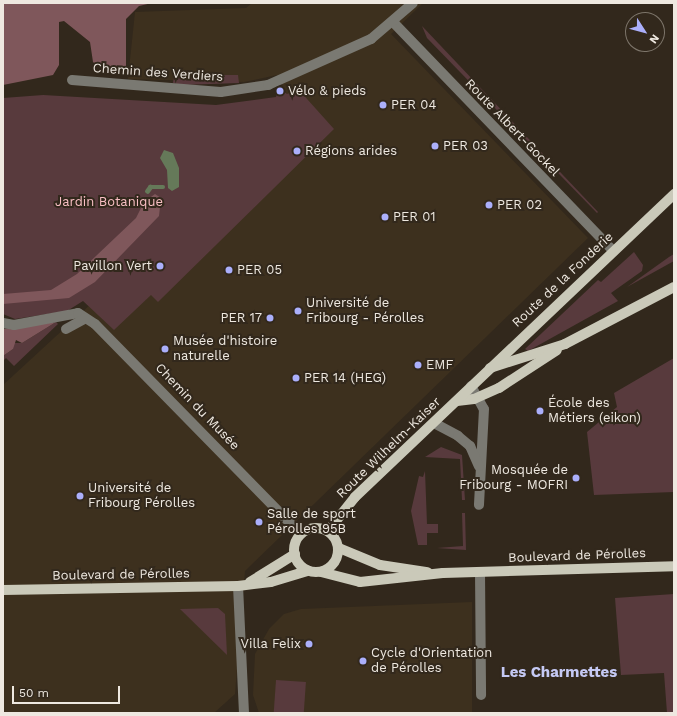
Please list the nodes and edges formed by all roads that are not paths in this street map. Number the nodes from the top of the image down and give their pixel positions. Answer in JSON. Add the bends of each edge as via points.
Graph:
{"nodes":[{"id":1,"x":413,"y":3,"type":"edge"},
{"id":2,"x":393,"y":22,"type":"junction"},
{"id":3,"x":72,"y":80,"type":"dead end"},
{"id":4,"x":674,"y":194,"type":"edge"},
{"id":5,"x":613,"y":251,"type":"junction"},
{"id":6,"x":674,"y":287,"type":"edge"},
{"id":7,"x":84,"y":319,"type":"junction"},
{"id":8,"x":3,"y":323,"type":"edge"},
{"id":9,"x":66,"y":329,"type":"dead end"},
{"id":10,"x":565,"y":344,"type":"junction"},
{"id":11,"x":490,"y":368,"type":"junction"},
{"id":12,"x":471,"y":386,"type":"junction"},
{"id":13,"x":477,"y":397,"type":"junction"},
{"id":14,"x":457,"y":401,"type":"junction"},
{"id":15,"x":434,"y":423,"type":"junction"},
{"id":16,"x":479,"y":466,"type":"junction"},
{"id":17,"x":479,"y":505,"type":"dead end"},
{"id":18,"x":328,"y":531,"type":"junction"},
{"id":19,"x":301,"y":534,"type":"junction"},
{"id":20,"x":338,"y":548,"type":"junction"},
{"id":21,"x":294,"y":554,"type":"junction"},
{"id":22,"x":674,"y":566,"type":"edge"},
{"id":23,"x":308,"y":571,"type":"junction"},
{"id":24,"x":321,"y":572,"type":"junction"},
{"id":25,"x":480,"y":572,"type":"junction"},
{"id":26,"x":443,"y":573,"type":"junction"},
{"id":27,"x":238,"y":586,"type":"junction"},
{"id":28,"x":3,"y":590,"type":"edge"},
{"id":29,"x":481,"y":695,"type":"dead end"},
{"id":30,"x":244,"y":713,"type":"edge"}],
"edges":[{"from":1,"to":2,"type":"street","name":"Chemin des Verdiers"},
{"from":2,"to":3,"type":"street","name":"Chemin des Verdiers","via":[[346,53],[268,85],[221,92]]},
{"from":2,"to":5,"type":"street","name":"Route Albert-Gockel"},
{"from":4,"to":5,"type":"main road","name":"Route de la Fonderie"},
{"from":5,"to":11,"type":"main road","name":"Route de la Fonderie"},
{"from":6,"to":10,"type":"main road"},
{"from":7,"to":8,"type":"street","name":"Chemin du Musée","via":[[72,313],[14,325]]},
{"from":7,"to":9,"type":"street"},
{"from":7,"to":19,"type":"street","name":"Chemin du Musée","via":[[95,324],[157,385]]},
{"from":10,"to":11,"type":"main road"},
{"from":10,"to":13,"type":"main road","via":[[538,365]]},
{"from":11,"to":12,"type":"main road","name":"Route de la Fonderie"},
{"from":12,"to":13,"type":"street"},
{"from":12,"to":14,"type":"main road","name":"Route Wilhelm-Kaiser"},
{"from":13,"to":14,"type":"main road"},
{"from":13,"to":16,"type":"street","via":[[484,409]]},
{"from":14,"to":15,"type":"main road","name":"Route Wilhelm-Kaiser"},
{"from":15,"to":16,"type":"street","via":[[470,446]]},
{"from":15,"to":18,"type":"main road","name":"Route Wilhelm-Kaiser","via":[[355,497]]},
{"from":16,"to":17,"type":"street"},
{"from":18,"to":19,"type":"main road","via":[[311,529]]},
{"from":18,"to":20,"type":"main road"},
{"from":19,"to":21,"type":"main road"},
{"from":20,"to":24,"type":"main road","via":[[335,563]]},
{"from":20,"to":26,"type":"main road","name":"Boulevard de Pérolles","via":[[394,568]]},
{"from":21,"to":23,"type":"main road"},
{"from":21,"to":27,"type":"main road","via":[[265,575]]},
{"from":22,"to":25,"type":"main road","name":"Boulevard de Pérolles"},
{"from":23,"to":24,"type":"main road","name":"Boulevard de Pérolles"},
{"from":23,"to":27,"type":"main road","name":"Boulevard de Pérolles","via":[[271,582]]},
{"from":24,"to":26,"type":"main road","name":"Boulevard de Pérolles","via":[[360,582]]},
{"from":25,"to":26,"type":"main road","name":"Boulevard de Pérolles"},
{"from":25,"to":29,"type":"street"},
{"from":27,"to":28,"type":"main road","name":"Boulevard de Pérolles"},
{"from":27,"to":30,"type":"street"}]}
